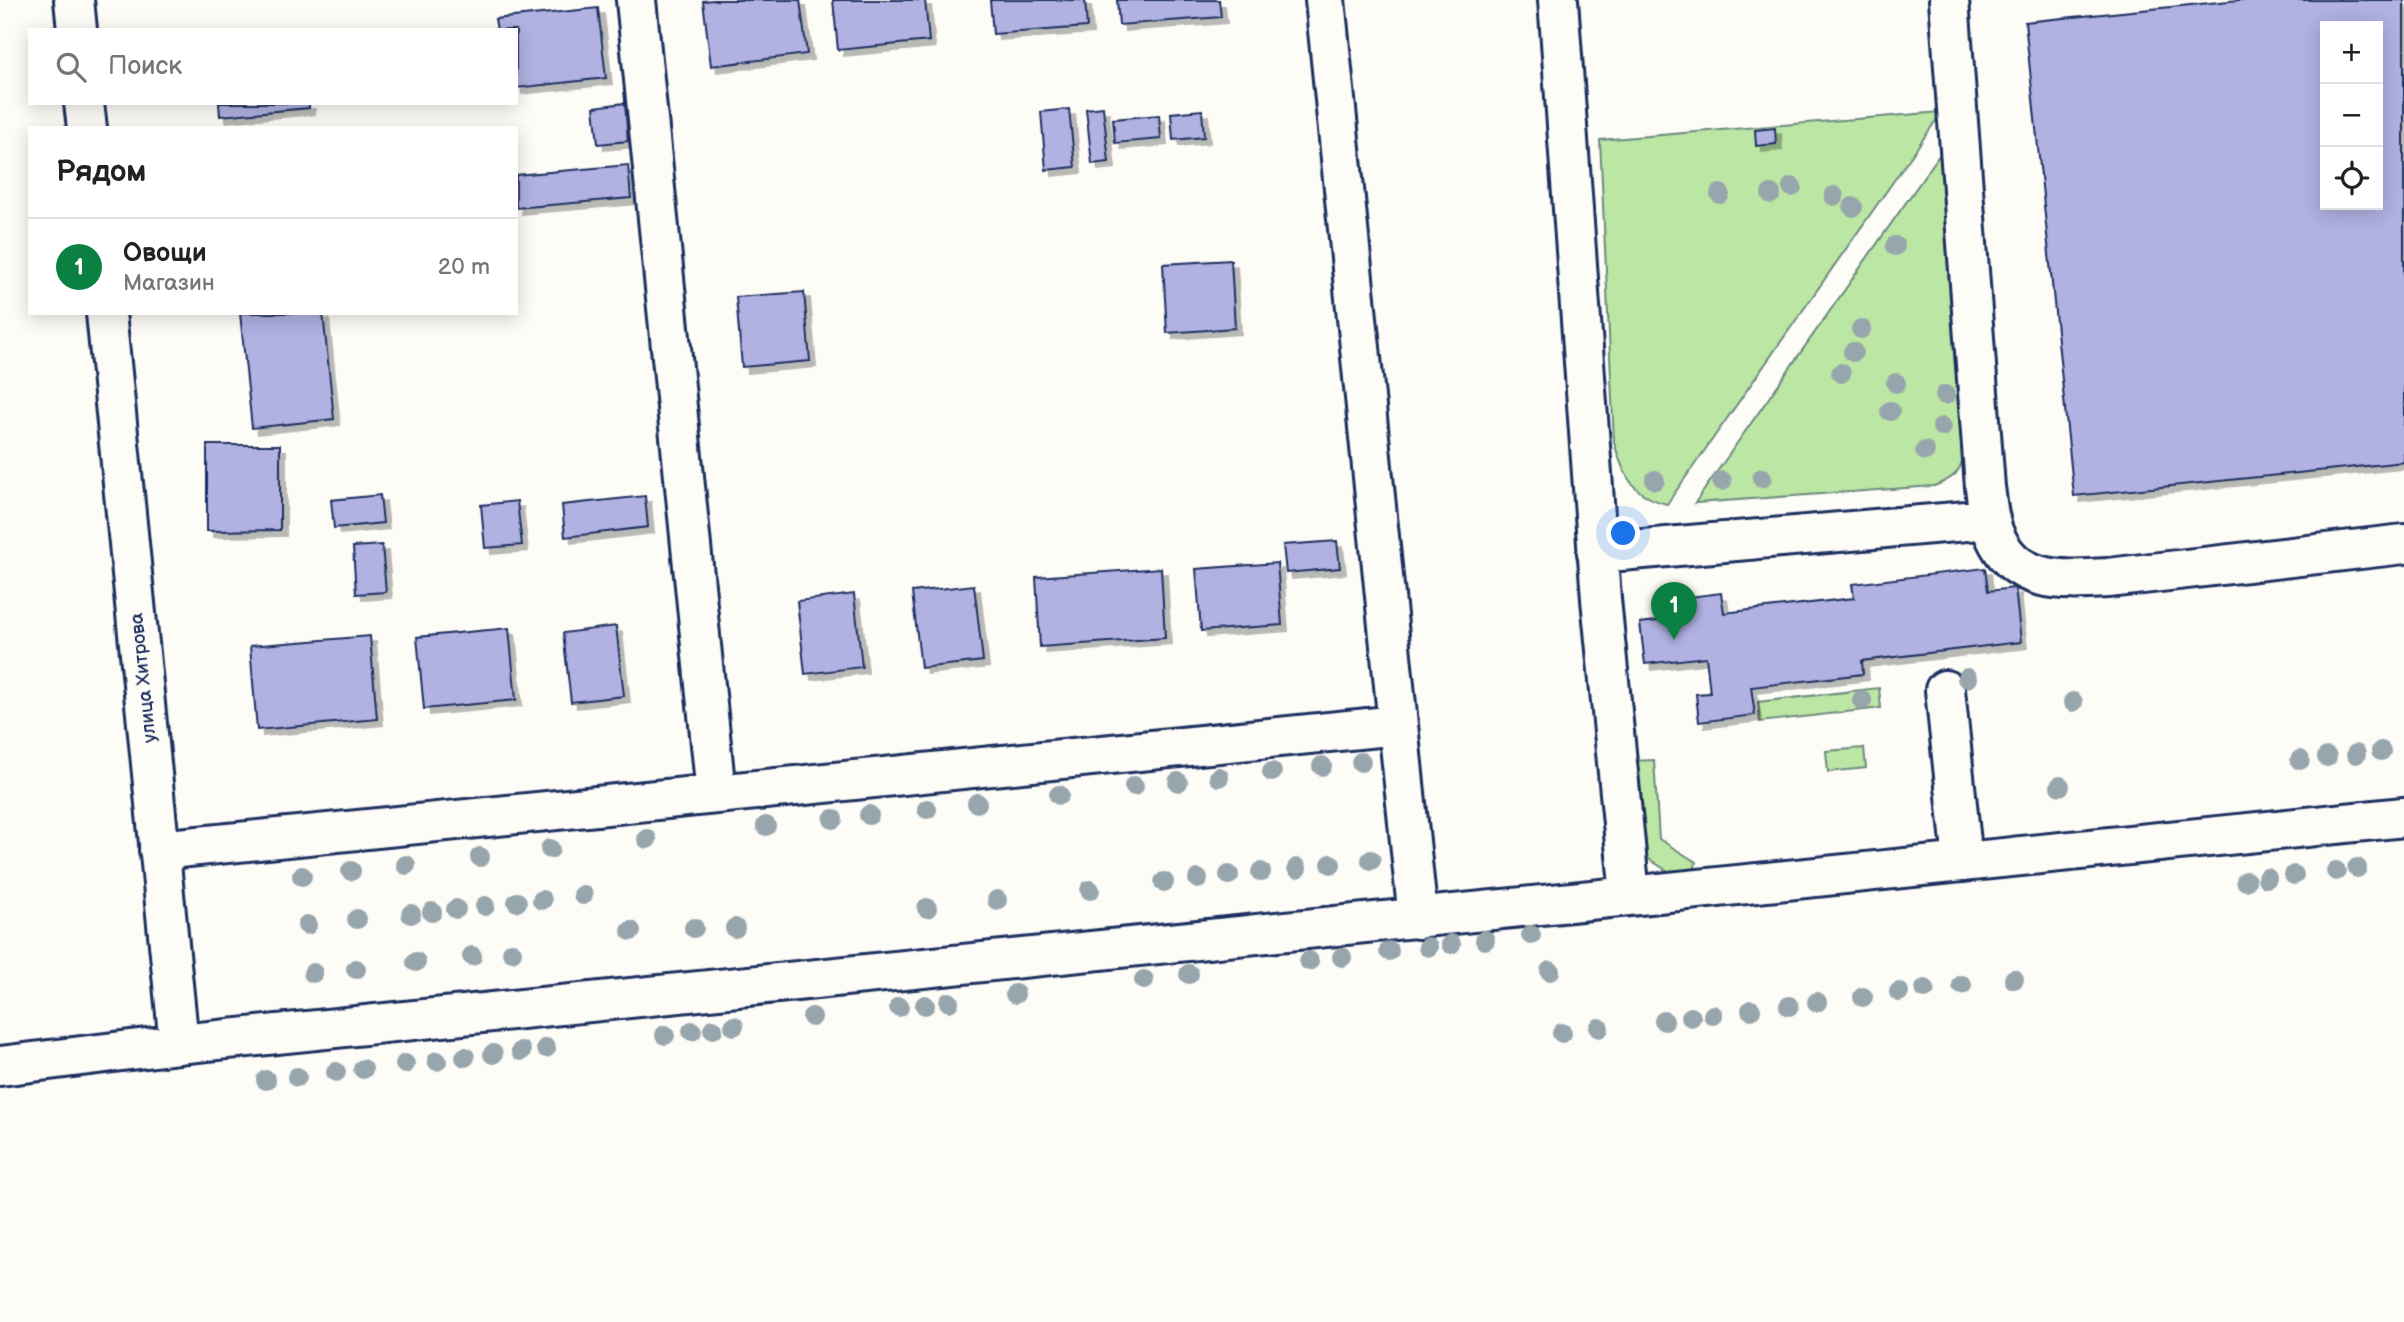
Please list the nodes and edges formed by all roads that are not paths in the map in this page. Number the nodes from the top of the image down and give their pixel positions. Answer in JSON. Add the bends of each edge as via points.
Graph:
{"nodes":[{"id":1,"x":74,"y":0,"type":"edge"},
{"id":2,"x":636,"y":0,"type":"edge"},
{"id":3,"x":1325,"y":0,"type":"edge"},
{"id":4,"x":1559,"y":0,"type":"edge"},
{"id":5,"x":1949,"y":0,"type":"edge"},
{"id":6,"x":77,"y":28,"type":"edge"},
{"id":7,"x":85,"y":105,"type":"edge"},
{"id":8,"x":87,"y":126,"type":"edge"},
{"id":9,"x":106,"y":315,"type":"edge"},
{"id":10,"x":1990,"y":520,"type":"junction"},
{"id":11,"x":2404,"y":544,"type":"edge"},
{"id":12,"x":1597,"y":553,"type":"junction"},
{"id":13,"x":1945,"y":690,"type":"dead end"},
{"id":14,"x":1398,"y":725,"type":"junction"},
{"id":15,"x":716,"y":794,"type":"junction"},
{"id":16,"x":2404,"y":817,"type":"edge"},
{"id":17,"x":159,"y":850,"type":"junction"},
{"id":18,"x":1964,"y":862,"type":"junction"},
{"id":19,"x":1630,"y":895,"type":"junction"},
{"id":20,"x":1418,"y":919,"type":"junction"},
{"id":21,"x":179,"y":1044,"type":"junction"},
{"id":22,"x":0,"y":1066,"type":"edge"}],
"edges":[{"from":1,"to":6,"type":"street"},
{"from":2,"to":15,"type":"street"},
{"from":3,"to":14,"type":"street"},
{"from":4,"to":12,"type":"street"},
{"from":5,"to":10,"type":"street"},
{"from":7,"to":8,"type":"street"},
{"from":9,"to":17,"type":"street","name":"улица Хитрова"},
{"from":10,"to":11,"type":"street","via":[[2001,550],[2015,565],[2031,574],[2077,580]]},
{"from":10,"to":12,"type":"street"},
{"from":12,"to":19,"type":"street"},
{"from":13,"to":18,"type":"street"},
{"from":14,"to":15,"type":"street"},
{"from":14,"to":20,"type":"street"},
{"from":15,"to":17,"type":"street"},
{"from":16,"to":18,"type":"street"},
{"from":17,"to":21,"type":"street","name":"улица Хитрова"},
{"from":18,"to":19,"type":"street"},
{"from":19,"to":20,"type":"street"},
{"from":20,"to":21,"type":"street"},
{"from":21,"to":22,"type":"street"}]}
